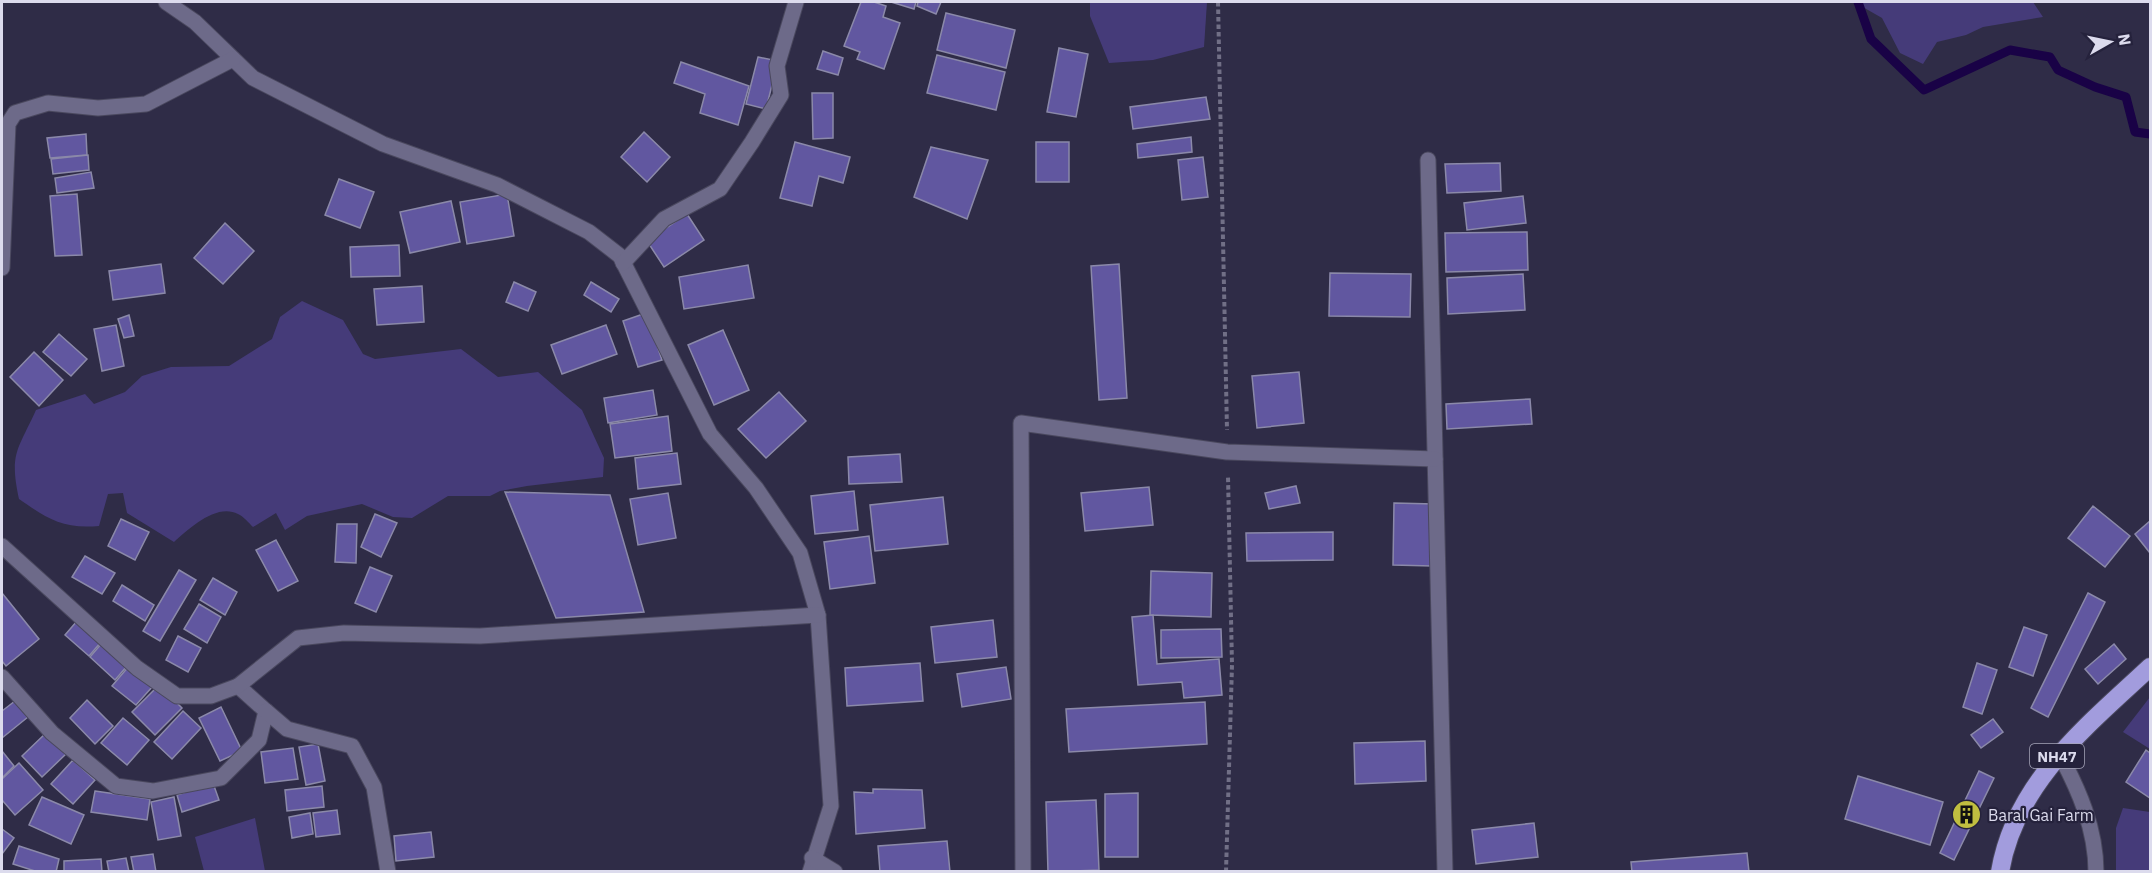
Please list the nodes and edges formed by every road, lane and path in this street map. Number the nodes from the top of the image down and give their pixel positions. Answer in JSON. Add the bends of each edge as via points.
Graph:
{"nodes":[{"id":1,"x":166,"y":2,"type":"edge"},
{"id":2,"x":796,"y":2,"type":"edge"},
{"id":3,"x":233,"y":59,"type":"junction"},
{"id":4,"x":5,"y":124,"type":"edge"},
{"id":5,"x":1428,"y":160,"type":"dead end"},
{"id":6,"x":623,"y":263,"type":"junction"},
{"id":7,"x":2,"y":268,"type":"edge"},
{"id":8,"x":1435,"y":459,"type":"junction"},
{"id":9,"x":2,"y":546,"type":"edge"},
{"id":10,"x":818,"y":615,"type":"junction"},
{"id":11,"x":2151,"y":667,"type":"edge"},
{"id":12,"x":2,"y":677,"type":"edge"},
{"id":13,"x":238,"y":686,"type":"junction"},
{"id":14,"x":266,"y":711,"type":"junction"},
{"id":15,"x":2059,"y":753,"type":"junction"},
{"id":16,"x":811,"y":865,"type":"edge"},
{"id":17,"x":388,"y":872,"type":"edge"},
{"id":18,"x":835,"y":872,"type":"edge"},
{"id":19,"x":1023,"y":872,"type":"edge"},
{"id":20,"x":1445,"y":872,"type":"edge"},
{"id":21,"x":2000,"y":872,"type":"edge"},
{"id":22,"x":2096,"y":872,"type":"edge"}],
"edges":[{"from":1,"to":3,"type":"street","via":[[195,22]]},
{"from":2,"to":6,"type":"street","via":[[777,66],[781,95],[752,142],[720,189],[664,219]]},
{"from":3,"to":4,"type":"street","via":[[146,104],[98,108],[48,103],[15,113]]},
{"from":3,"to":6,"type":"street","via":[[253,78],[383,144],[497,184],[589,232],[620,256]]},
{"from":4,"to":7,"type":"street"},
{"from":5,"to":8,"type":"street"},
{"from":6,"to":10,"type":"street","via":[[710,434],[756,488],[800,553]]},
{"from":8,"to":19,"type":"street","via":[[1227,452],[1022,423]]},
{"from":8,"to":20,"type":"street"},
{"from":9,"to":13,"type":"street","via":[[137,668],[177,696],[211,696]]},
{"from":10,"to":13,"type":"street","via":[[480,636],[344,633],[298,638]]},
{"from":10,"to":16,"type":"street","via":[[831,806]]},
{"from":11,"to":15,"type":"highway","number":"NH47"},
{"from":12,"to":14,"type":"street","via":[[52,733],[116,786],[153,791],[222,778],[259,740]]},
{"from":13,"to":14,"type":"street"},
{"from":14,"to":17,"type":"street","via":[[287,729],[351,746],[374,787]]},
{"from":15,"to":21,"type":"highway","number":"NH47","via":[[2016,821]]},
{"from":15,"to":22,"type":"street","via":[[2079,789],[2096,850]]},
{"from":16,"to":18,"type":"street"}]}
